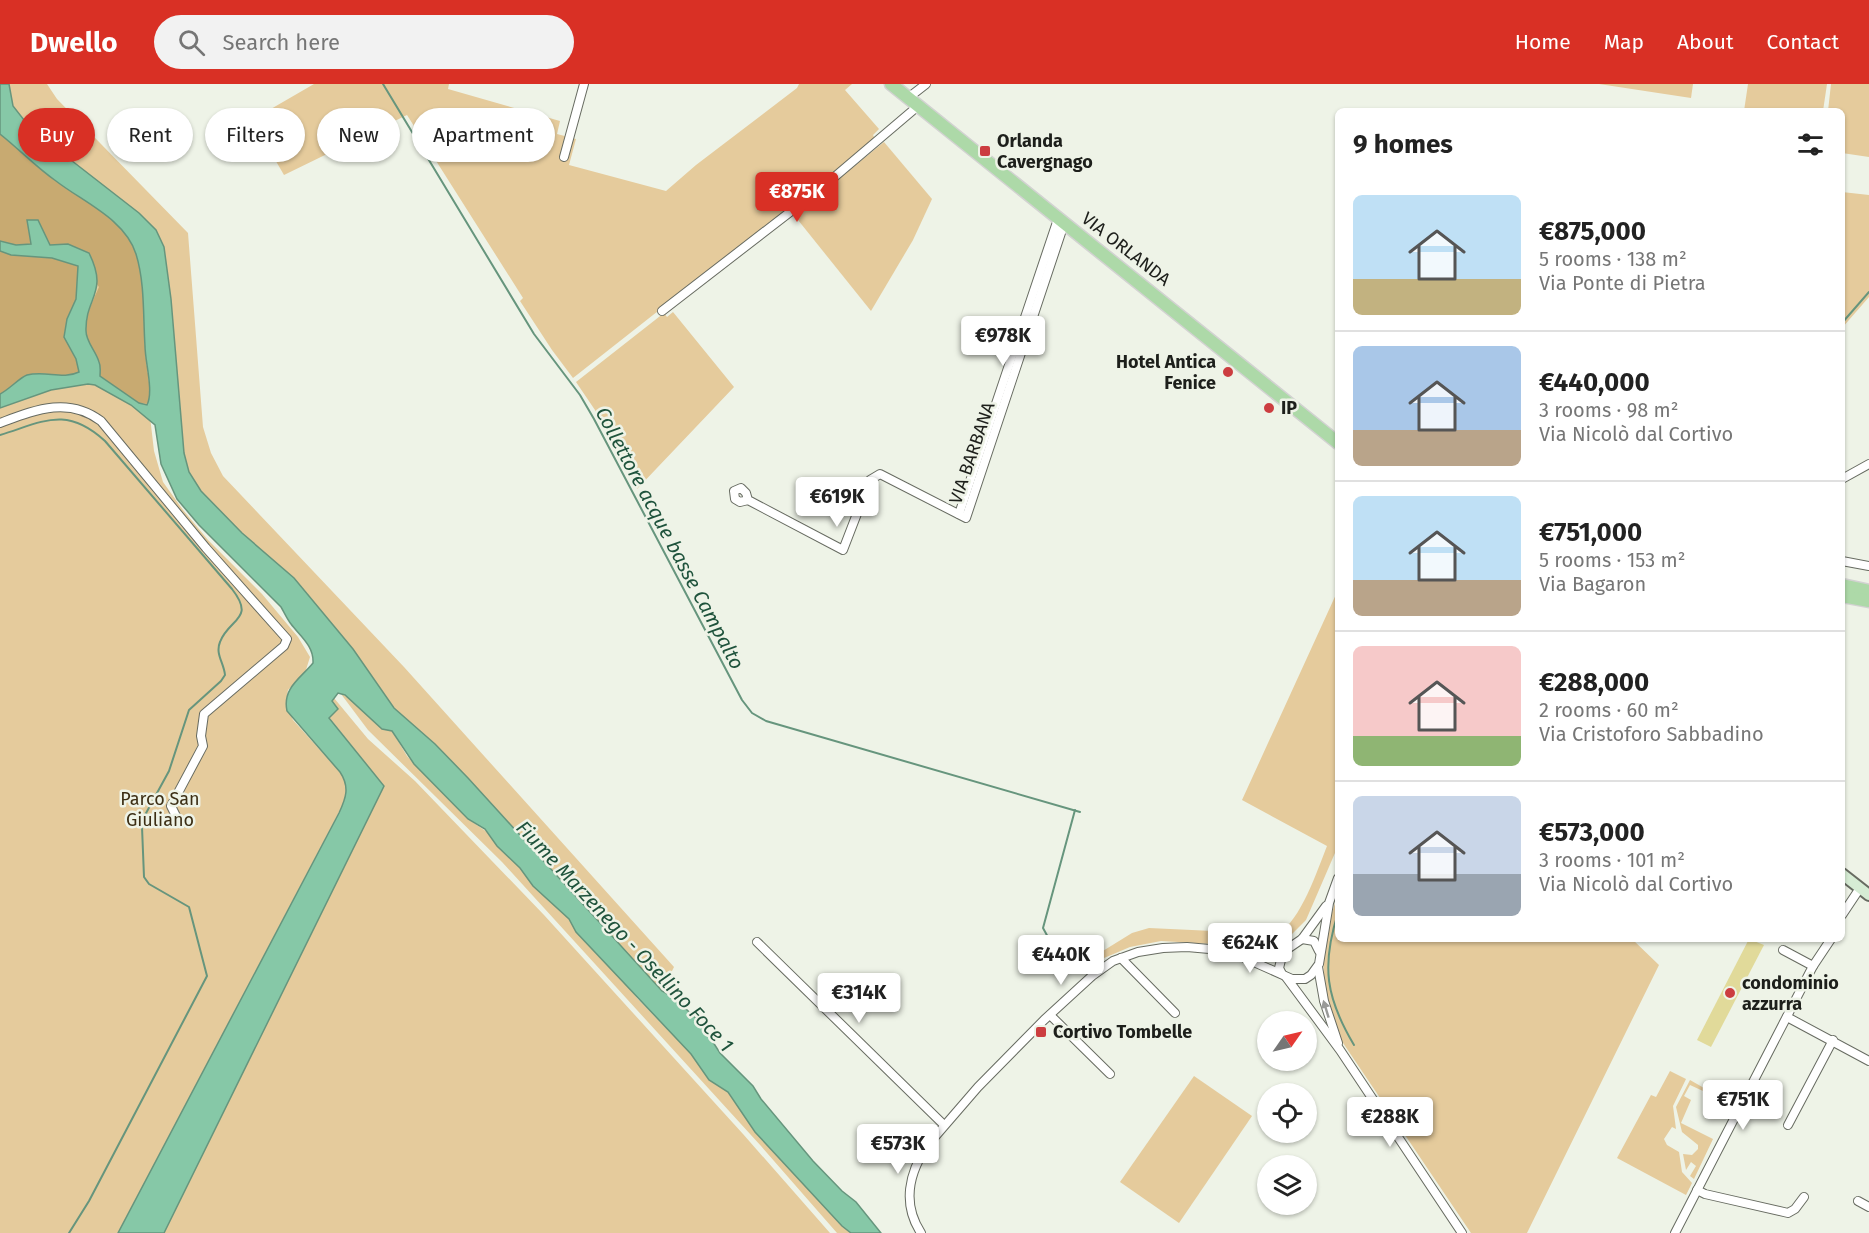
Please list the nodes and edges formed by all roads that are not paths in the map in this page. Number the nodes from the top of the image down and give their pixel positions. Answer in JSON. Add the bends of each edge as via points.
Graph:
{"nodes":[{"id":1,"x":584,"y":84,"type":"edge"},
{"id":2,"x":891,"y":84,"type":"edge"},
{"id":3,"x":926,"y":84,"type":"edge"},
{"id":4,"x":913,"y":102,"type":"junction"},
{"id":5,"x":564,"y":157,"type":"dead end"},
{"id":6,"x":1061,"y":222,"type":"junction"},
{"id":7,"x":662,"y":311,"type":"dead end"},
{"id":8,"x":0,"y":423,"type":"edge"},
{"id":9,"x":1335,"y":441,"type":"edge"},
{"id":10,"x":1869,"y":464,"type":"edge"},
{"id":11,"x":1845,"y":477,"type":"edge"},
{"id":12,"x":748,"y":500,"type":"dead end"},
{"id":13,"x":1845,"y":562,"type":"edge"},
{"id":14,"x":1869,"y":566,"type":"edge"},
{"id":15,"x":1845,"y":586,"type":"edge"},
{"id":16,"x":1869,"y":591,"type":"edge"},
{"id":17,"x":1845,"y":597,"type":"edge"},
{"id":18,"x":1869,"y":601,"type":"edge"},
{"id":19,"x":177,"y":818,"type":"dead end"},
{"id":20,"x":1845,"y":876,"type":"edge"},
{"id":21,"x":1335,"y":887,"type":"edge"},
{"id":22,"x":1865,"y":892,"type":"edge"},
{"id":23,"x":1329,"y":903,"type":"junction"},
{"id":24,"x":1845,"y":912,"type":"edge"},
{"id":25,"x":1302,"y":939,"type":"junction"},
{"id":26,"x":757,"y":942,"type":"dead end"},
{"id":27,"x":1828,"y":942,"type":"edge"},
{"id":28,"x":1285,"y":950,"type":"junction"},
{"id":29,"x":1783,"y":950,"type":"dead end"},
{"id":30,"x":1320,"y":951,"type":"junction"},
{"id":31,"x":1225,"y":952,"type":"junction"},
{"id":32,"x":1121,"y":958,"type":"junction"},
{"id":33,"x":1813,"y":966,"type":"junction"},
{"id":34,"x":1318,"y":967,"type":"junction"},
{"id":35,"x":1284,"y":975,"type":"junction"},
{"id":36,"x":1176,"y":1013,"type":"dead end"},
{"id":37,"x":1050,"y":1015,"type":"junction"},
{"id":38,"x":1787,"y":1017,"type":"junction"},
{"id":39,"x":1833,"y":1040,"type":"junction"},
{"id":40,"x":1340,"y":1050,"type":"junction"},
{"id":41,"x":1869,"y":1061,"type":"edge"},
{"id":42,"x":1110,"y":1074,"type":"dead end"},
{"id":43,"x":944,"y":1125,"type":"junction"},
{"id":44,"x":1788,"y":1125,"type":"dead end"},
{"id":45,"x":1697,"y":1190,"type":"junction"},
{"id":46,"x":1804,"y":1197,"type":"dead end"},
{"id":47,"x":1858,"y":1201,"type":"dead end"},
{"id":48,"x":1869,"y":1207,"type":"edge"},
{"id":49,"x":921,"y":1233,"type":"edge"},
{"id":50,"x":1462,"y":1233,"type":"edge"},
{"id":51,"x":1675,"y":1233,"type":"edge"}],
"edges":[{"from":1,"to":5,"type":"street"},
{"from":2,"to":4,"type":"main road","name":"VIA ORLANDA"},
{"from":3,"to":4,"type":"street"},
{"from":4,"to":6,"type":"main road","name":"VIA ORLANDA"},
{"from":4,"to":7,"type":"street","via":[[825,185]]},
{"from":6,"to":9,"type":"main road","name":"VIA ORLANDA"},
{"from":6,"to":12,"type":"street","name":"VIA BARBANA","via":[[959,514],[880,474],[870,480],[843,550]]},
{"from":8,"to":19,"type":"street","via":[[41,409],[64,406],[81,409],[101,421],[287,639],[284,646],[204,714],[203,746],[171,806]]},
{"from":10,"to":11,"type":"street"},
{"from":13,"to":14,"type":"street"},
{"from":15,"to":16,"type":"main road"},
{"from":17,"to":18,"type":"main road"},
{"from":20,"to":22,"type":"main road"},
{"from":21,"to":23,"type":"street"},
{"from":22,"to":24,"type":"street"},
{"from":23,"to":25,"type":"street"},
{"from":23,"to":30,"type":"street"},
{"from":25,"to":28,"type":"street"},
{"from":25,"to":30,"type":"street","via":[[1311,939]]},
{"from":26,"to":43,"type":"street"},
{"from":27,"to":33,"type":"street"},
{"from":28,"to":31,"type":"street"},
{"from":28,"to":35,"type":"street","via":[[1279,964]]},
{"from":29,"to":33,"type":"street"},
{"from":30,"to":34,"type":"street"},
{"from":31,"to":32,"type":"street","via":[[1163,948]]},
{"from":31,"to":35,"type":"street"},
{"from":32,"to":36,"type":"street"},
{"from":32,"to":37,"type":"street","via":[[1092,976]]},
{"from":33,"to":38,"type":"street"},
{"from":34,"to":35,"type":"street","via":[[1305,979]]},
{"from":40,"to":34,"type":"street","one_way":true},
{"from":35,"to":40,"type":"street"},
{"from":37,"to":42,"type":"street"},
{"from":37,"to":43,"type":"street"},
{"from":38,"to":39,"type":"street"},
{"from":38,"to":45,"type":"street"},
{"from":39,"to":41,"type":"street"},
{"from":39,"to":44,"type":"street"},
{"from":40,"to":50,"type":"street"},
{"from":43,"to":49,"type":"street","via":[[917,1161],[911,1177],[911,1211]]},
{"from":45,"to":46,"type":"street","via":[[1788,1213]]},
{"from":45,"to":51,"type":"street"},
{"from":47,"to":48,"type":"street"}]}
